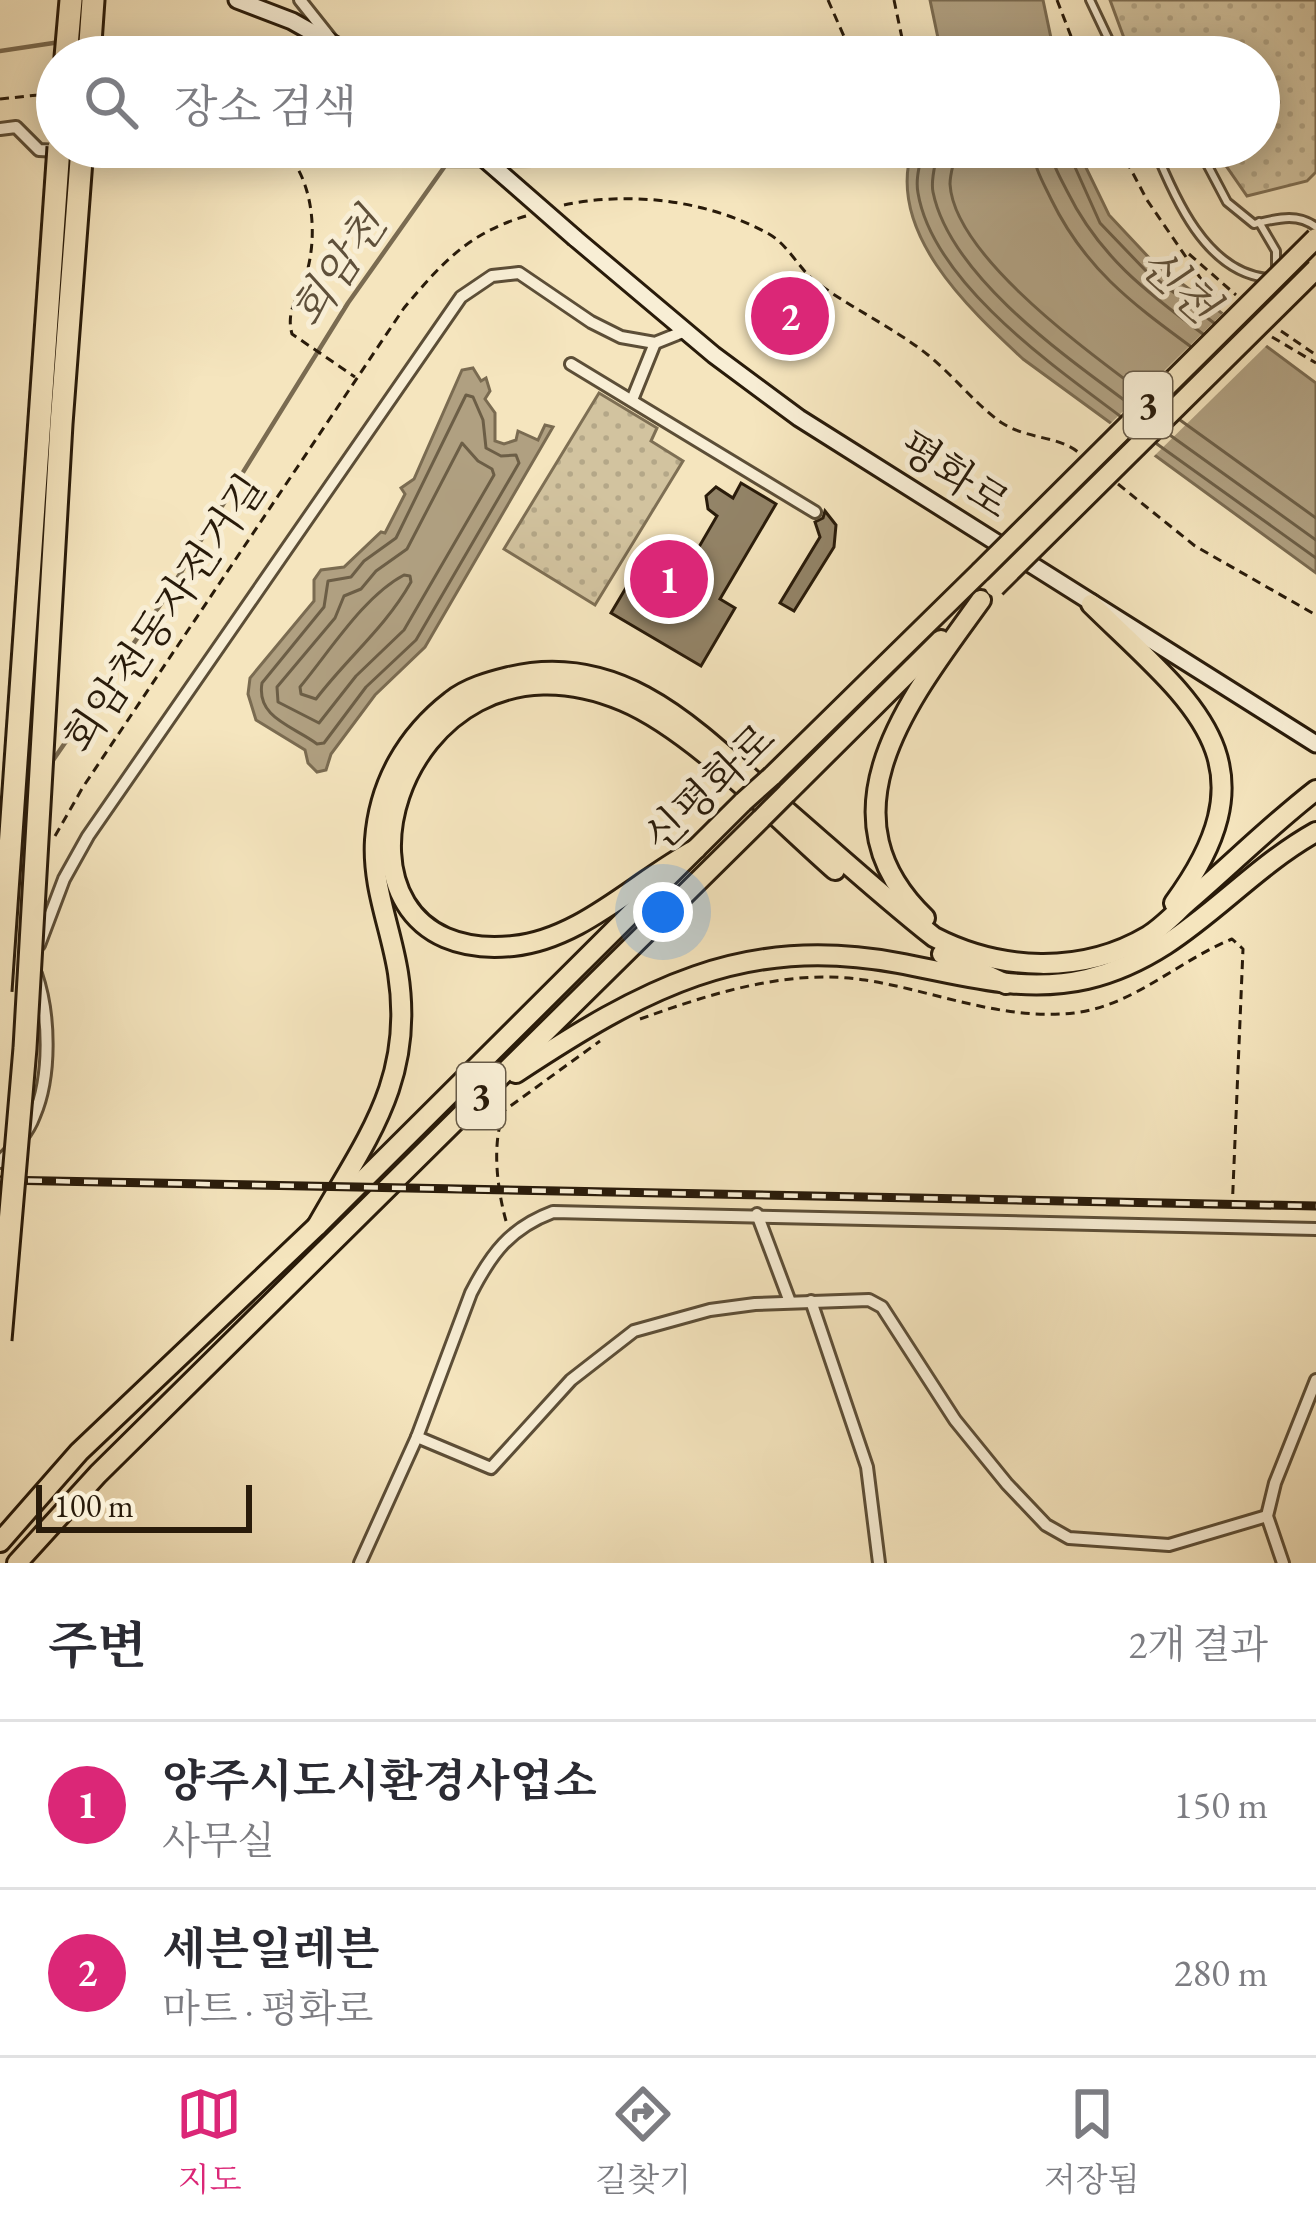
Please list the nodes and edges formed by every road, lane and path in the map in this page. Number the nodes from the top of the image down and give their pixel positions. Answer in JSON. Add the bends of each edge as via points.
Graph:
{"nodes":[{"id":1,"x":71,"y":0,"type":"edge"},
{"id":2,"x":93,"y":0,"type":"edge"},
{"id":3,"x":237,"y":0,"type":"edge"},
{"id":4,"x":300,"y":0,"type":"edge"},
{"id":5,"x":828,"y":0,"type":"edge"},
{"id":6,"x":894,"y":0,"type":"edge"},
{"id":7,"x":1057,"y":0,"type":"edge"},
{"id":8,"x":1090,"y":0,"type":"edge"},
{"id":9,"x":274,"y":6,"type":"edge"},
{"id":10,"x":68,"y":36,"type":"edge"},
{"id":11,"x":90,"y":36,"type":"edge"},
{"id":12,"x":321,"y":36,"type":"edge"},
{"id":13,"x":329,"y":36,"type":"edge"},
{"id":14,"x":844,"y":36,"type":"edge"},
{"id":15,"x":902,"y":36,"type":"edge"},
{"id":16,"x":1071,"y":36,"type":"edge"},
{"id":17,"x":1107,"y":36,"type":"edge"},
{"id":18,"x":36,"y":95,"type":"edge"},
{"id":19,"x":0,"y":99,"type":"edge"},
{"id":20,"x":0,"y":129,"type":"edge"},
{"id":21,"x":36,"y":147,"type":"edge"},
{"id":22,"x":57,"y":168,"type":"edge"},
{"id":23,"x":80,"y":168,"type":"edge"},
{"id":24,"x":297,"y":168,"type":"edge"},
{"id":25,"x":495,"y":168,"type":"edge"},
{"id":26,"x":1131,"y":168,"type":"edge"},
{"id":27,"x":1162,"y":168,"type":"edge"},
{"id":28,"x":1209,"y":168,"type":"edge"},
{"id":29,"x":1259,"y":223,"type":"junction"},
{"id":30,"x":1316,"y":227,"type":"edge"},
{"id":31,"x":1316,"y":238,"type":"edge"},
{"id":32,"x":1184,"y":248,"type":"dead end"},
{"id":33,"x":1316,"y":269,"type":"edge"},
{"id":34,"x":685,"y":331,"type":"junction"},
{"id":35,"x":655,"y":343,"type":"junction"},
{"id":36,"x":571,"y":364,"type":"dead end"},
{"id":37,"x":632,"y":400,"type":"junction"},
{"id":38,"x":814,"y":512,"type":"dead end"},
{"id":39,"x":988,"y":594,"type":"junction"},
{"id":40,"x":1090,"y":604,"type":"junction"},
{"id":41,"x":1316,"y":744,"type":"edge"},
{"id":42,"x":1316,"y":790,"type":"edge"},
{"id":43,"x":1313,"y":832,"type":"edge"},
{"id":44,"x":56,"y":835,"type":"dead end"},
{"id":45,"x":696,"y":849,"type":"junction"},
{"id":46,"x":1149,"y":936,"type":"junction"},
{"id":47,"x":984,"y":957,"type":"junction"},
{"id":48,"x":1006,"y":984,"type":"junction"},
{"id":49,"x":0,"y":991,"type":"edge"},
{"id":50,"x":630,"y":1023,"type":"dead end"},
{"id":51,"x":610,"y":1034,"type":"dead end"},
{"id":52,"x":469,"y":1108,"type":"junction"},
{"id":53,"x":0,"y":1162,"type":"edge"},
{"id":54,"x":757,"y":1214,"type":"junction"},
{"id":55,"x":317,"y":1226,"type":"junction"},
{"id":56,"x":1232,"y":1227,"type":"junction"},
{"id":57,"x":1316,"y":1229,"type":"edge"},
{"id":58,"x":510,"y":1234,"type":"junction"},
{"id":59,"x":811,"y":1300,"type":"junction"},
{"id":60,"x":790,"y":1302,"type":"junction"},
{"id":61,"x":0,"y":1340,"type":"edge"},
{"id":62,"x":1316,"y":1380,"type":"edge"},
{"id":63,"x":418,"y":1437,"type":"junction"},
{"id":64,"x":1267,"y":1516,"type":"junction"},
{"id":65,"x":0,"y":1542,"type":"edge"},
{"id":66,"x":16,"y":1563,"type":"edge"},
{"id":67,"x":360,"y":1563,"type":"edge"},
{"id":68,"x":879,"y":1563,"type":"edge"},
{"id":69,"x":1283,"y":1563,"type":"edge"}],
"edges":[{"from":1,"to":10,"type":"highway"},
{"from":2,"to":11,"type":"highway"},
{"from":3,"to":9,"type":"main road"},
{"from":4,"to":13,"type":"street"},
{"from":5,"to":14,"type":"path"},
{"from":6,"to":15,"type":"path"},
{"from":7,"to":16,"type":"path"},
{"from":8,"to":17,"type":"lane"},
{"from":9,"to":12,"type":"main road"},
{"from":18,"to":19,"type":"path"},
{"from":20,"to":21,"type":"street","via":[[16,127]]},
{"from":22,"to":49,"type":"highway","bridge":true},
{"from":23,"to":61,"type":"highway","bridge":true},
{"from":24,"to":44,"type":"path","name":"회암천동자전거길","via":[[313,242],[288,319],[292,334],[357,378]]},
{"from":25,"to":34,"type":"main road","name":"평화로","bridge":true},
{"from":26,"to":32,"type":"path"},
{"from":27,"to":29,"type":"lane","via":[[1200,235],[1265,280],[1278,266]]},
{"from":28,"to":29,"type":"lane","via":[[1227,202]]},
{"from":29,"to":30,"type":"lane","via":[[1283,217]]},
{"from":31,"to":45,"type":"highway","name":"신평화로","number":"3","bridge":true},
{"from":33,"to":39,"type":"highway","name":"신평화로","number":"3","bridge":true},
{"from":34,"to":35,"type":"street"},
{"from":34,"to":40,"type":"main road","name":"평화로","via":[[799,418]]},
{"from":35,"to":37,"type":"street"},
{"from":35,"to":53,"type":"street","via":[[621,337],[519,273],[492,276],[461,298],[64,879],[34,960],[45,1033],[36,1114]]},
{"from":36,"to":37,"type":"street"},
{"from":37,"to":38,"type":"street"},
{"from":39,"to":47,"type":"highway","via":[[887,745],[874,815],[880,846],[910,904]]},
{"from":39,"to":52,"type":"highway","name":"신평화로","number":"3","bridge":true},
{"from":40,"to":41,"type":"main road","name":"평화로"},
{"from":40,"to":46,"type":"highway","via":[[1194,705],[1224,776],[1200,866]]},
{"from":42,"to":46,"type":"highway"},
{"from":43,"to":48,"type":"highway","via":[[1136,964],[1060,984]]},
{"from":45,"to":48,"type":"highway","via":[[574,925],[513,946],[483,945],[455,940],[414,913],[394,877],[390,827],[410,769],[467,706],[519,687],[586,688],[675,731],[915,937]]},
{"from":45,"to":55,"type":"highway","name":"신평화로","number":"3"},
{"from":46,"to":47,"type":"highway","via":[[1091,958],[1040,965]]},
{"from":47,"to":55,"type":"highway","via":[[934,937],[680,717],[630,688],[557,669],[490,682],[427,720],[384,790],[374,867],[402,999],[397,1066],[374,1129]]},
{"from":48,"to":52,"type":"highway","via":[[822,955],[746,961],[669,983],[594,1021]]},
{"from":50,"to":56,"type":"path","via":[[710,995],[839,978],[1011,1012],[1080,1012],[1148,987],[1232,940],[1243,949]]},
{"from":51,"to":58,"type":"path","via":[[505,1110],[497,1154]]},
{"from":52,"to":66,"type":"highway","name":"신평화로","number":"3"},
{"from":54,"to":56,"type":"street"},
{"from":54,"to":58,"type":"street","via":[[572,1210]]},
{"from":54,"to":60,"type":"street"},
{"from":55,"to":65,"type":"highway","name":"신평화로","number":"3","via":[[79,1452]]},
{"from":56,"to":57,"type":"street"},
{"from":58,"to":63,"type":"street","via":[[471,1293]]},
{"from":59,"to":60,"type":"street"},
{"from":59,"to":64,"type":"street","via":[[882,1307],[1007,1484],[1070,1538],[1169,1545]]},
{"from":59,"to":68,"type":"street","via":[[867,1467]]},
{"from":60,"to":63,"type":"street","via":[[710,1310],[634,1330],[572,1379],[491,1468]]},
{"from":62,"to":64,"type":"street"},
{"from":63,"to":67,"type":"street"},
{"from":64,"to":69,"type":"street"}]}
